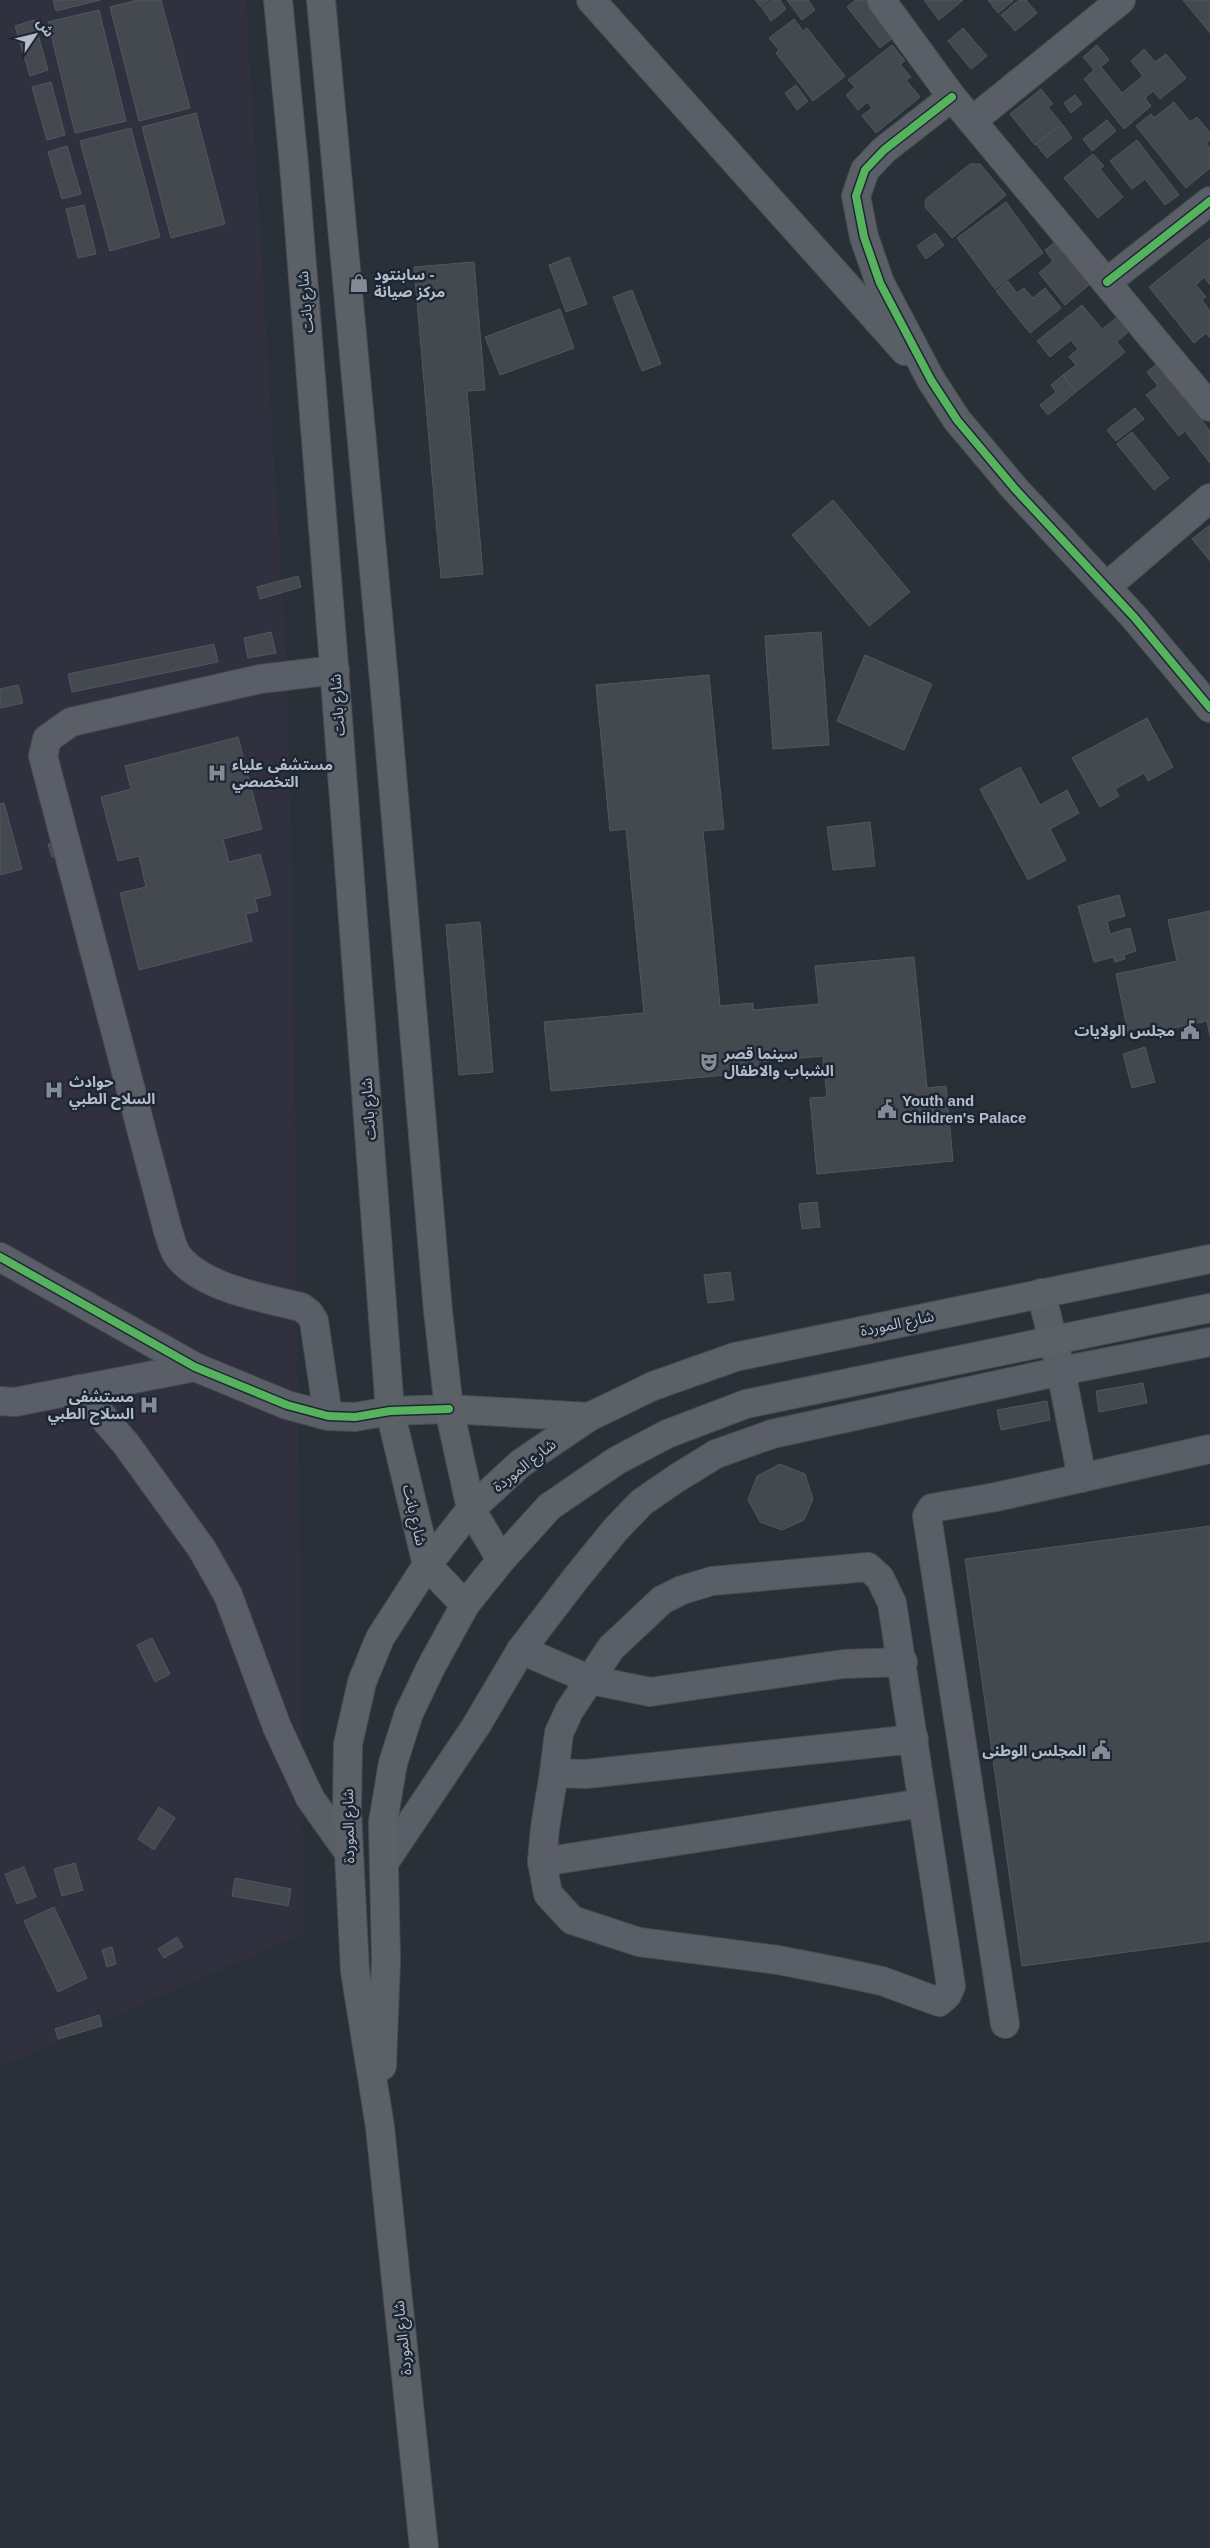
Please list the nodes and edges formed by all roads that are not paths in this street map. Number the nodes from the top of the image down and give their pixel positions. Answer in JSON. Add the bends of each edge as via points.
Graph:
{"nodes":[{"id":1,"x":278,"y":0,"type":"edge"},
{"id":2,"x":321,"y":0,"type":"edge"},
{"id":3,"x":591,"y":0,"type":"edge"},
{"id":4,"x":881,"y":0,"type":"edge"},
{"id":5,"x":1121,"y":0,"type":"edge"},
{"id":6,"x":952,"y":97,"type":"junction"},
{"id":7,"x":972,"y":121,"type":"junction"},
{"id":8,"x":1210,"y":200,"type":"edge"},
{"id":9,"x":1107,"y":282,"type":"junction"},
{"id":10,"x":931,"y":380,"type":"junction"},
{"id":11,"x":1210,"y":407,"type":"edge"},
{"id":12,"x":1210,"y":498,"type":"edge"},
{"id":13,"x":1106,"y":588,"type":"junction"},
{"id":14,"x":335,"y":670,"type":"junction"},
{"id":15,"x":1210,"y":708,"type":"edge"},
{"id":16,"x":0,"y":1257,"type":"edge"},
{"id":17,"x":1210,"y":1259,"type":"edge"},
{"id":18,"x":1041,"y":1293,"type":"junction"},
{"id":19,"x":1210,"y":1308,"type":"edge"},
{"id":20,"x":1053,"y":1340,"type":"junction"},
{"id":21,"x":1210,"y":1342,"type":"edge"},
{"id":22,"x":195,"y":1367,"type":"junction"},
{"id":23,"x":1061,"y":1371,"type":"junction"},
{"id":24,"x":79,"y":1389,"type":"junction"},
{"id":25,"x":0,"y":1401,"type":"edge"},
{"id":26,"x":449,"y":1410,"type":"junction"},
{"id":27,"x":390,"y":1411,"type":"junction"},
{"id":28,"x":328,"y":1416,"type":"junction"},
{"id":29,"x":589,"y":1418,"type":"junction"},
{"id":30,"x":1210,"y":1449,"type":"edge"},
{"id":31,"x":1082,"y":1478,"type":"junction"},
{"id":32,"x":471,"y":1509,"type":"junction"},
{"id":33,"x":501,"y":1560,"type":"junction"},
{"id":34,"x":427,"y":1564,"type":"junction"},
{"id":35,"x":465,"y":1605,"type":"junction"},
{"id":36,"x":521,"y":1650,"type":"junction"},
{"id":37,"x":903,"y":1662,"type":"junction"},
{"id":38,"x":591,"y":1680,"type":"junction"},
{"id":39,"x":914,"y":1739,"type":"junction"},
{"id":40,"x":554,"y":1773,"type":"junction"},
{"id":41,"x":923,"y":1803,"type":"junction"},
{"id":42,"x":349,"y":1853,"type":"junction"},
{"id":43,"x":542,"y":1862,"type":"junction"},
{"id":44,"x":384,"y":1863,"type":"junction"},
{"id":45,"x":1005,"y":2024,"type":"dead end"},
{"id":46,"x":380,"y":2127,"type":"junction"},
{"id":47,"x":424,"y":2548,"type":"edge"}],
"edges":[{"from":1,"to":14,"type":"main road","name":"شارع بانت"},
{"from":2,"to":26,"type":"main road"},
{"from":3,"to":10,"type":"street"},
{"from":4,"to":6,"type":"street"},
{"from":5,"to":7,"type":"street"},
{"from":6,"to":7,"type":"street"},
{"from":6,"to":10,"type":"street","via":[[884,150],[865,170],[856,196],[864,237],[880,283]]},
{"from":7,"to":9,"type":"street"},
{"from":8,"to":9,"type":"street"},
{"from":9,"to":11,"type":"street"},
{"from":10,"to":13,"type":"street","via":[[957,420]]},
{"from":12,"to":13,"type":"street"},
{"from":13,"to":15,"type":"street"},
{"from":14,"to":27,"type":"main road","name":"شارع بانت"},
{"from":14,"to":28,"type":"street","via":[[260,679],[70,722],[47,738],[43,756],[168,1232],[177,1255],[193,1271],[220,1284],[309,1312],[314,1321]]},
{"from":16,"to":22,"type":"street"},
{"from":17,"to":18,"type":"main road","name":"شارع الموردة"},
{"from":18,"to":20,"type":"street"},
{"from":18,"to":29,"type":"main road","name":"شارع الموردة","via":[[735,1357],[653,1386]]},
{"from":19,"to":20,"type":"main road","name":"شارع الموردة"},
{"from":20,"to":23,"type":"street"},
{"from":20,"to":33,"type":"main road","name":"شارع الموردة","via":[[746,1404],[706,1418],[616,1460],[549,1507]]},
{"from":21,"to":23,"type":"street"},
{"from":22,"to":24,"type":"street"},
{"from":22,"to":28,"type":"street","via":[[287,1405]]},
{"from":23,"to":31,"type":"street"},
{"from":23,"to":36,"type":"street","via":[[772,1434],[716,1454],[642,1502],[616,1529]]},
{"from":24,"to":25,"type":"street","via":[[15,1402]]},
{"from":24,"to":42,"type":"street","via":[[126,1444],[202,1548],[228,1596],[277,1727],[310,1798]]},
{"from":26,"to":27,"type":"street"},
{"from":26,"to":29,"type":"main road"},
{"from":26,"to":32,"type":"main road"},
{"from":27,"to":28,"type":"street","via":[[355,1417]]},
{"from":27,"to":34,"type":"main road","name":"شارع بانت"},
{"from":29,"to":32,"type":"main road","name":"شارع الموردة","via":[[521,1463]]},
{"from":30,"to":31,"type":"street"},
{"from":31,"to":45,"type":"street","via":[[996,1498],[932,1508],[927,1516]]},
{"from":32,"to":33,"type":"main road"},
{"from":32,"to":34,"type":"main road","name":"شارع الموردة"},
{"from":33,"to":35,"type":"main road","name":"شارع الموردة"},
{"from":34,"to":35,"type":"main road","name":"شارع بانت"},
{"from":34,"to":42,"type":"main road","name":"شارع الموردة","via":[[380,1638],[362,1682],[348,1744]]},
{"from":35,"to":44,"type":"main road","name":"شارع الموردة","via":[[409,1713],[393,1763],[383,1822]]},
{"from":36,"to":38,"type":"street"},
{"from":36,"to":44,"type":"street","via":[[471,1734]]},
{"from":37,"to":38,"type":"street","via":[[843,1664],[650,1692]]},
{"from":37,"to":38,"type":"street","via":[[892,1603],[880,1578],[868,1568],[712,1581],[682,1590],[662,1600],[628,1629],[610,1648]]},
{"from":37,"to":39,"type":"street"},
{"from":38,"to":40,"type":"street","via":[[559,1733]]},
{"from":39,"to":40,"type":"street","via":[[586,1774]]},
{"from":39,"to":41,"type":"street"},
{"from":40,"to":43,"type":"street"},
{"from":41,"to":43,"type":"street"},
{"from":41,"to":43,"type":"street","via":[[951,1986],[947,1995],[938,2002],[857,1976],[778,1960],[639,1942],[572,1920],[548,1894]]},
{"from":42,"to":46,"type":"main road","name":"شارع الموردة","via":[[355,1972]]},
{"from":44,"to":46,"type":"main road","name":"شارع الموردة","via":[[386,1960]]},
{"from":46,"to":47,"type":"main road","name":"شارع الموردة"}]}
